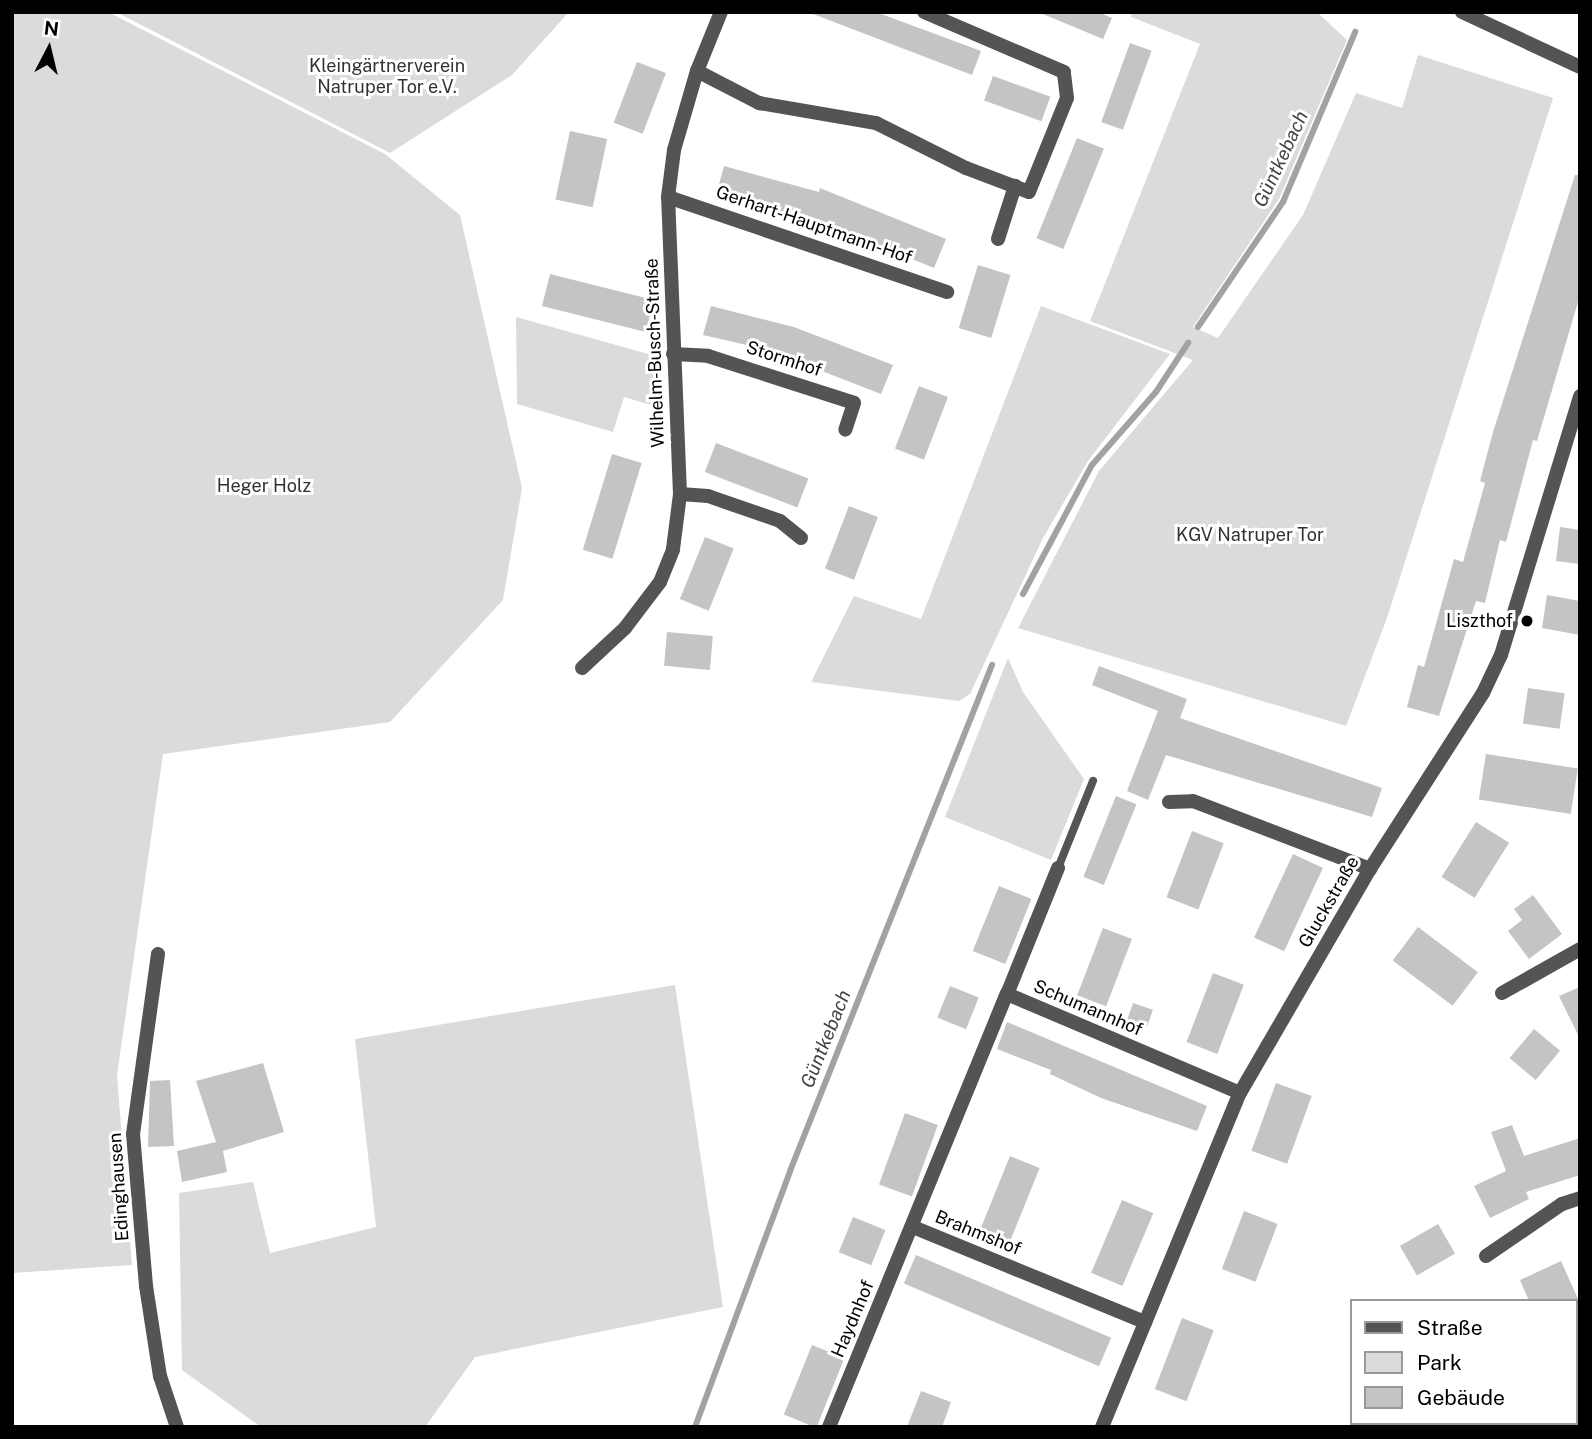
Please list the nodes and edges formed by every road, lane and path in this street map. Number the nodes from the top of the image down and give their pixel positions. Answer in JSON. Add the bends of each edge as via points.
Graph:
{"nodes":[{"id":1,"x":721,"y":12,"type":"edge"},
{"id":2,"x":924,"y":12,"type":"edge"},
{"id":3,"x":1462,"y":12,"type":"edge"},
{"id":4,"x":1580,"y":67,"type":"edge"},
{"id":5,"x":697,"y":71,"type":"junction"},
{"id":6,"x":1015,"y":186,"type":"junction"},
{"id":7,"x":668,"y":197,"type":"junction"},
{"id":8,"x":998,"y":239,"type":"dead end"},
{"id":9,"x":947,"y":292,"type":"dead end"},
{"id":10,"x":673,"y":354,"type":"junction"},
{"id":11,"x":1580,"y":396,"type":"edge"},
{"id":12,"x":845,"y":430,"type":"dead end"},
{"id":13,"x":680,"y":494,"type":"junction"},
{"id":14,"x":801,"y":538,"type":"dead end"},
{"id":15,"x":582,"y":667,"type":"dead end"},
{"id":16,"x":1093,"y":781,"type":"dead end"},
{"id":17,"x":1169,"y":802,"type":"dead end"},
{"id":18,"x":1058,"y":868,"type":"joint"},
{"id":19,"x":1370,"y":869,"type":"junction"},
{"id":20,"x":1580,"y":949,"type":"edge"},
{"id":21,"x":158,"y":954,"type":"dead end"},
{"id":22,"x":1502,"y":993,"type":"dead end"},
{"id":23,"x":1007,"y":994,"type":"junction"},
{"id":24,"x":1241,"y":1093,"type":"junction"},
{"id":25,"x":1580,"y":1198,"type":"edge"},
{"id":26,"x":913,"y":1227,"type":"junction"},
{"id":27,"x":1486,"y":1256,"type":"dead end"},
{"id":28,"x":1145,"y":1322,"type":"junction"},
{"id":29,"x":177,"y":1427,"type":"edge"},
{"id":30,"x":829,"y":1427,"type":"edge"},
{"id":31,"x":1102,"y":1427,"type":"edge"}],
"edges":[{"from":1,"to":5,"type":"street","name":"Wilhelm-Busch-Straße"},
{"from":2,"to":6,"type":"street","via":[[1064,72],[1067,98],[1029,192]]},
{"from":3,"to":4,"type":"street"},
{"from":5,"to":6,"type":"street","via":[[760,103],[876,123],[966,168]]},
{"from":5,"to":7,"type":"street","name":"Wilhelm-Busch-Straße","via":[[674,150]]},
{"from":6,"to":8,"type":"street"},
{"from":7,"to":9,"type":"street","name":"Gerhart-Hauptmann-Hof"},
{"from":7,"to":10,"type":"street","name":"Wilhelm-Busch-Straße"},
{"from":10,"to":12,"type":"street","name":"Stormhof","via":[[708,356],[854,403]]},
{"from":10,"to":13,"type":"street","name":"Wilhelm-Busch-Straße"},
{"from":11,"to":19,"type":"street","name":"Gluckstraße","via":[[1501,655],[1454,741]]},
{"from":13,"to":14,"type":"street","via":[[708,496],[780,521]]},
{"from":13,"to":15,"type":"street","name":"Wilhelm-Busch-Straße","via":[[673,549],[660,582],[625,628]]},
{"from":16,"to":18,"type":"lane"},
{"from":17,"to":19,"type":"street","via":[[1193,801]]},
{"from":18,"to":23,"type":"street","name":"Schumannhof"},
{"from":19,"to":24,"type":"street","name":"Gluckstraße"},
{"from":20,"to":22,"type":"street"},
{"from":21,"to":29,"type":"street","name":"Edinghausen","via":[[133,1134],[146,1286],[160,1376]]},
{"from":23,"to":24,"type":"street","name":"Schumannhof"},
{"from":23,"to":26,"type":"street","name":"Brahmshof"},
{"from":24,"to":28,"type":"street","name":"Gluckstraße"},
{"from":25,"to":27,"type":"street","via":[[1562,1204]]},
{"from":26,"to":28,"type":"street","name":"Brahmshof"},
{"from":26,"to":30,"type":"street","name":"Haydnhof"},
{"from":28,"to":31,"type":"street","name":"Gluckstraße"}]}
